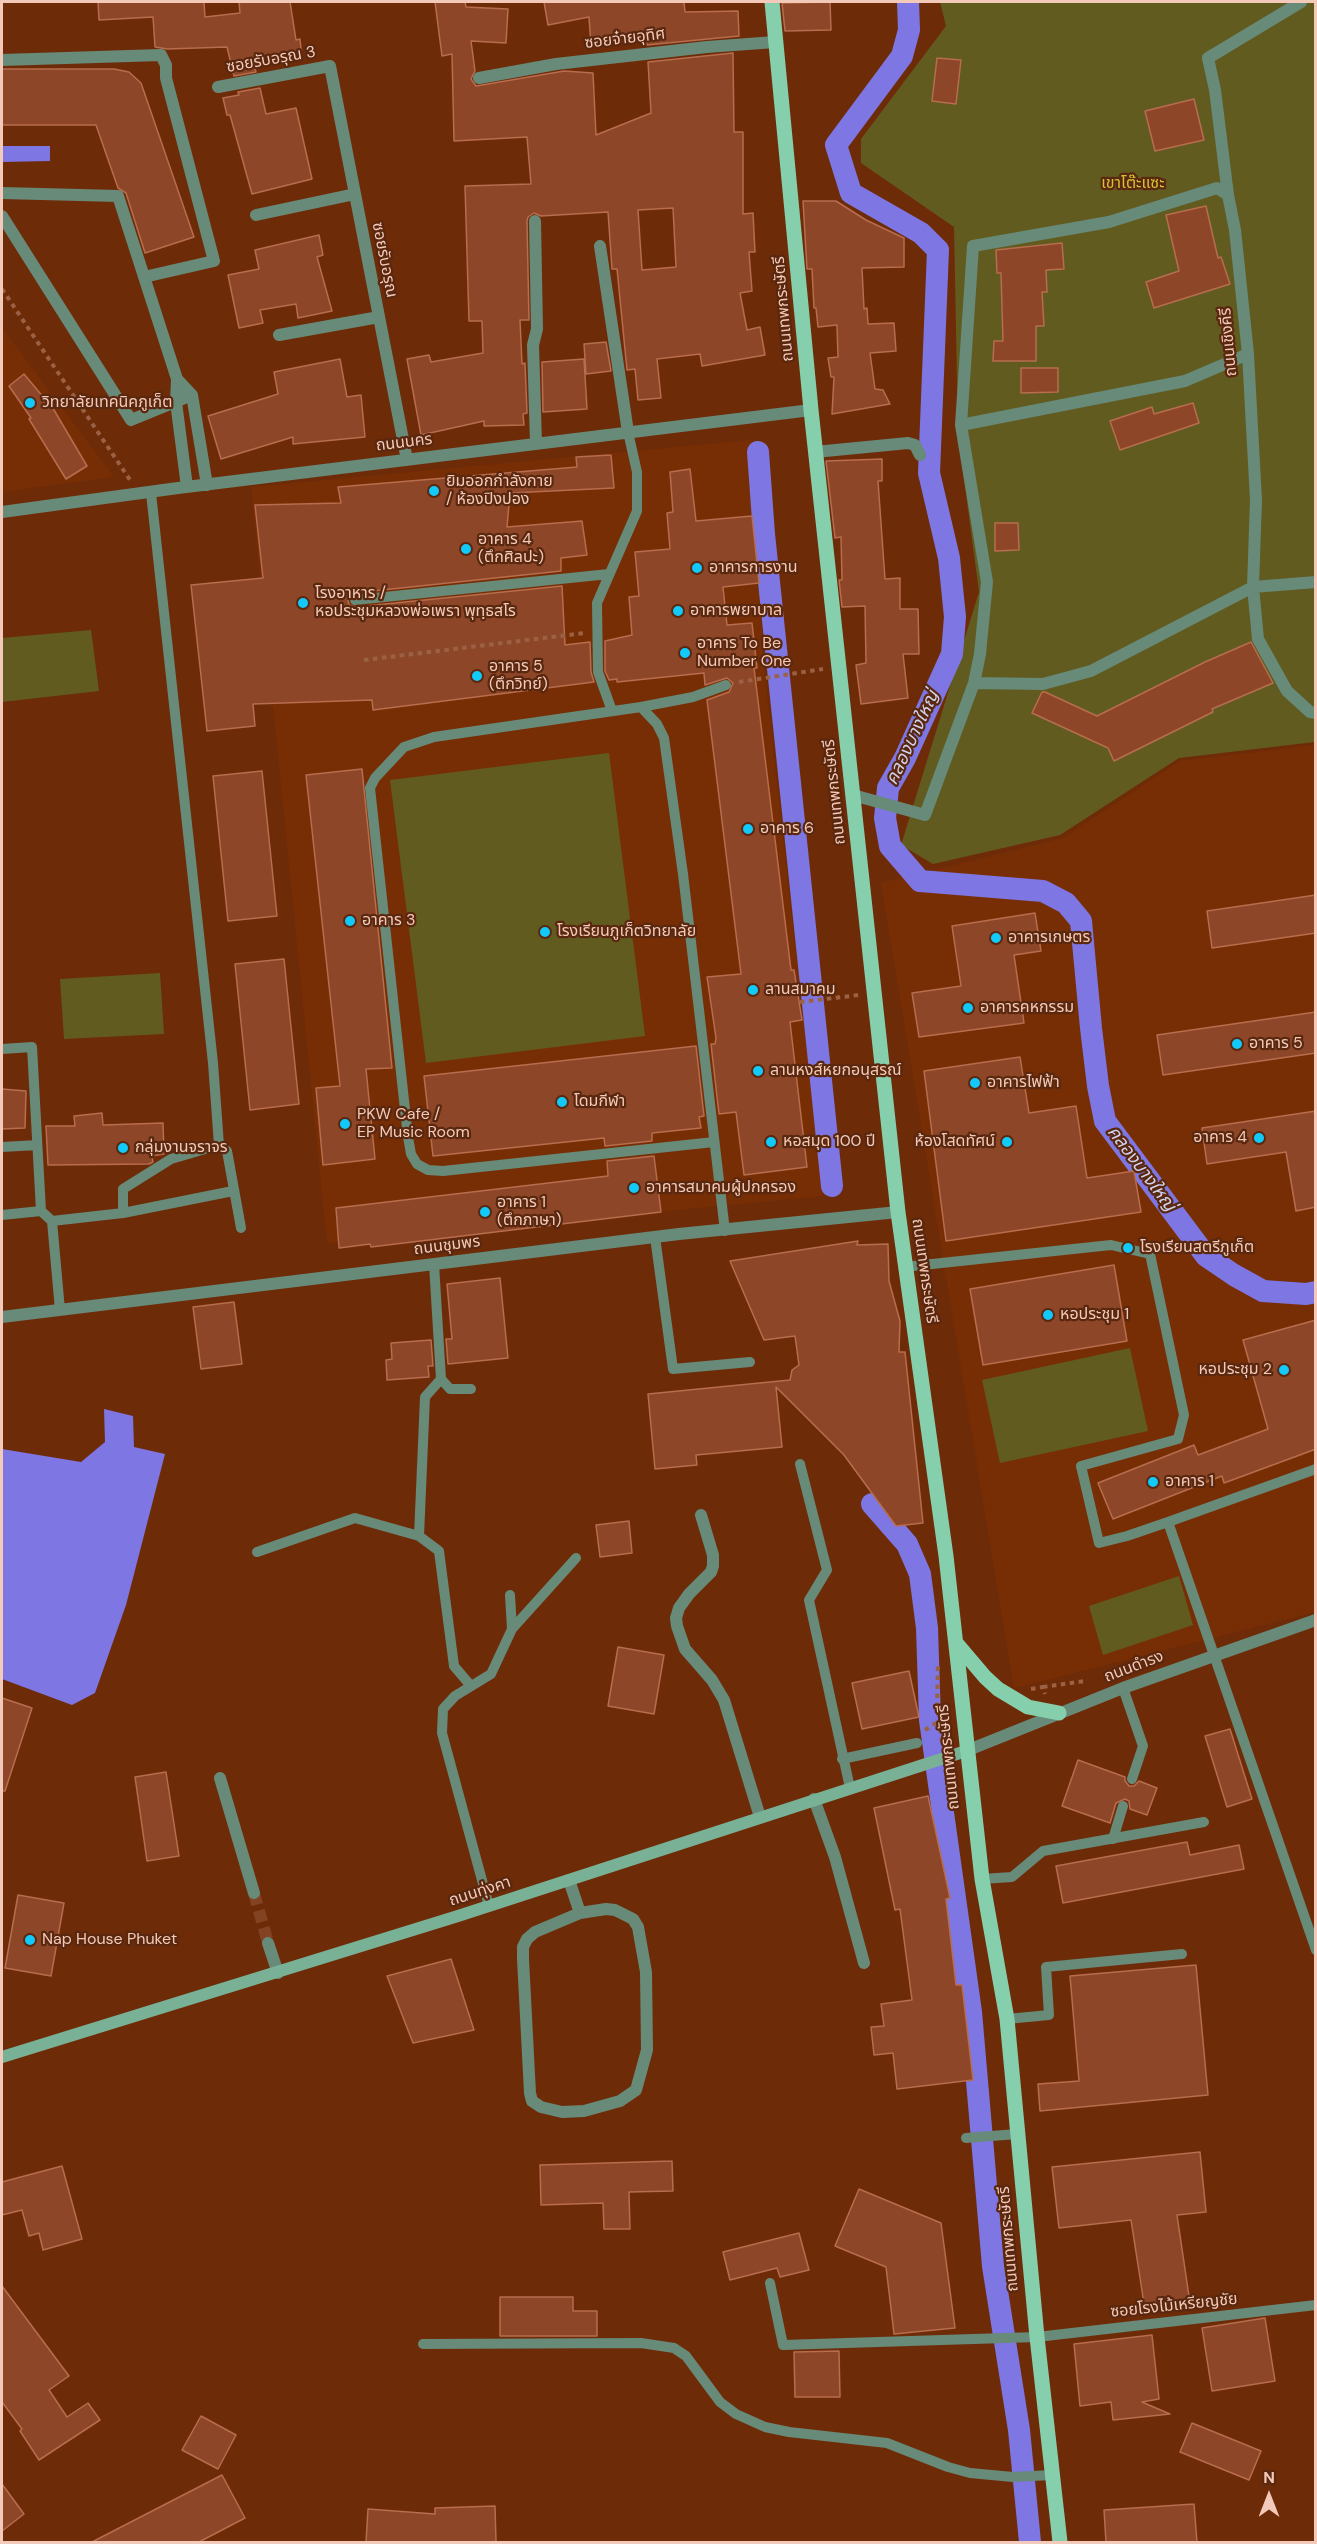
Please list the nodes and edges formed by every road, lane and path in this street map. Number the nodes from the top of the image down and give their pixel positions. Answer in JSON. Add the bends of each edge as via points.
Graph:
{"nodes":[{"id":1,"x":772,"y":2,"type":"edge"},
{"id":2,"x":1301,"y":2,"type":"edge"},
{"id":3,"x":775,"y":42,"type":"junction"},
{"id":4,"x":2,"y":60,"type":"edge"},
{"id":5,"x":330,"y":66,"type":"joint"},
{"id":6,"x":479,"y":78,"type":"dead end"},
{"id":7,"x":218,"y":87,"type":"dead end"},
{"id":8,"x":2,"y":193,"type":"edge"},
{"id":9,"x":355,"y":194,"type":"junction"},
{"id":10,"x":1228,"y":195,"type":"junction"},
{"id":11,"x":256,"y":214,"type":"dead end"},
{"id":12,"x":2,"y":216,"type":"edge"},
{"id":13,"x":535,"y":221,"type":"dead end"},
{"id":14,"x":600,"y":246,"type":"dead end"},
{"id":15,"x":144,"y":277,"type":"junction"},
{"id":16,"x":2,"y":289,"type":"edge"},
{"id":17,"x":379,"y":317,"type":"junction"},
{"id":18,"x":279,"y":334,"type":"dead end"},
{"id":19,"x":1248,"y":354,"type":"junction"},
{"id":20,"x":177,"y":379,"type":"junction"},
{"id":21,"x":192,"y":395,"type":"junction"},
{"id":22,"x":176,"y":402,"type":"junction"},
{"id":23,"x":811,"y":410,"type":"junction"},
{"id":24,"x":961,"y":425,"type":"junction"},
{"id":25,"x":628,"y":432,"type":"junction"},
{"id":26,"x":536,"y":443,"type":"junction"},
{"id":27,"x":815,"y":452,"type":"junction"},
{"id":28,"x":965,"y":452,"type":"junction"},
{"id":29,"x":952,"y":453,"type":"dead end"},
{"id":30,"x":920,"y":454,"type":"dead end"},
{"id":31,"x":407,"y":460,"type":"junction"},
{"id":32,"x":130,"y":481,"type":"dead end"},
{"id":33,"x":207,"y":484,"type":"junction"},
{"id":34,"x":187,"y":487,"type":"junction"},
{"id":35,"x":151,"y":493,"type":"junction"},
{"id":36,"x":2,"y":513,"type":"edge"},
{"id":37,"x":609,"y":574,"type":"junction"},
{"id":38,"x":1316,"y":582,"type":"edge"},
{"id":39,"x":1252,"y":587,"type":"junction"},
{"id":40,"x":355,"y":600,"type":"dead end"},
{"id":41,"x":597,"y":631,"type":"junction"},
{"id":42,"x":364,"y":660,"type":"dead end"},
{"id":43,"x":801,"y":673,"type":"dead end"},
{"id":44,"x":759,"y":679,"type":"dead end"},
{"id":45,"x":974,"y":682,"type":"junction"},
{"id":46,"x":726,"y":685,"type":"dead end"},
{"id":47,"x":641,"y":706,"type":"junction"},
{"id":48,"x":612,"y":711,"type":"junction"},
{"id":49,"x":1316,"y":714,"type":"edge"},
{"id":50,"x":858,"y":797,"type":"junction"},
{"id":51,"x":875,"y":994,"type":"junction"},
{"id":52,"x":800,"y":1002,"type":"dead end"},
{"id":53,"x":2,"y":1049,"type":"edge"},
{"id":54,"x":714,"y":1142,"type":"junction"},
{"id":55,"x":219,"y":1144,"type":"junction"},
{"id":56,"x":37,"y":1145,"type":"junction"},
{"id":57,"x":2,"y":1147,"type":"edge"},
{"id":58,"x":233,"y":1191,"type":"junction"},
{"id":59,"x":41,"y":1211,"type":"junction"},
{"id":60,"x":898,"y":1212,"type":"junction"},
{"id":61,"x":123,"y":1213,"type":"junction"},
{"id":62,"x":2,"y":1215,"type":"edge"},
{"id":63,"x":52,"y":1221,"type":"junction"},
{"id":64,"x":242,"y":1228,"type":"dead end"},
{"id":65,"x":725,"y":1231,"type":"junction"},
{"id":66,"x":655,"y":1237,"type":"junction"},
{"id":67,"x":434,"y":1264,"type":"junction"},
{"id":68,"x":904,"y":1267,"type":"junction"},
{"id":69,"x":60,"y":1310,"type":"junction"},
{"id":70,"x":2,"y":1317,"type":"edge"},
{"id":71,"x":750,"y":1362,"type":"dead end"},
{"id":72,"x":441,"y":1378,"type":"junction"},
{"id":73,"x":471,"y":1389,"type":"dead end"},
{"id":74,"x":800,"y":1464,"type":"dead end"},
{"id":75,"x":1314,"y":1474,"type":"edge"},
{"id":76,"x":701,"y":1515,"type":"dead end"},
{"id":77,"x":1168,"y":1522,"type":"junction"},
{"id":78,"x":419,"y":1536,"type":"junction"},
{"id":79,"x":257,"y":1552,"type":"dead end"},
{"id":80,"x":576,"y":1558,"type":"dead end"},
{"id":81,"x":510,"y":1595,"type":"dead end"},
{"id":82,"x":1316,"y":1620,"type":"edge"},
{"id":83,"x":512,"y":1629,"type":"junction"},
{"id":84,"x":957,"y":1644,"type":"junction"},
{"id":85,"x":1214,"y":1654,"type":"junction"},
{"id":86,"x":938,"y":1662,"type":"dead end"},
{"id":87,"x":1085,"y":1681,"type":"dead end"},
{"id":88,"x":471,"y":1686,"type":"junction"},
{"id":89,"x":1043,"y":1687,"type":"junction"},
{"id":90,"x":1123,"y":1688,"type":"junction"},
{"id":91,"x":1022,"y":1691,"type":"dead end"},
{"id":92,"x":1046,"y":1696,"type":"dead end"},
{"id":93,"x":958,"y":1703,"type":"dead end"},
{"id":94,"x":937,"y":1707,"type":"junction"},
{"id":95,"x":1059,"y":1713,"type":"junction"},
{"id":96,"x":917,"y":1743,"type":"dead end"},
{"id":97,"x":943,"y":1744,"type":"dead end"},
{"id":98,"x":966,"y":1750,"type":"junction"},
{"id":99,"x":842,"y":1759,"type":"junction"},
{"id":100,"x":949,"y":1761,"type":"junction"},
{"id":101,"x":220,"y":1778,"type":"dead end"},
{"id":102,"x":1132,"y":1779,"type":"dead end"},
{"id":103,"x":850,"y":1788,"type":"junction"},
{"id":104,"x":951,"y":1789,"type":"dead end"},
{"id":105,"x":814,"y":1799,"type":"junction"},
{"id":106,"x":1123,"y":1806,"type":"dead end"},
{"id":107,"x":760,"y":1817,"type":"junction"},
{"id":108,"x":1204,"y":1822,"type":"dead end"},
{"id":109,"x":1113,"y":1839,"type":"junction"},
{"id":110,"x":982,"y":1879,"type":"junction"},
{"id":111,"x":569,"y":1880,"type":"junction"},
{"id":112,"x":254,"y":1893,"type":"tunnel mouth"},
{"id":113,"x":489,"y":1906,"type":"junction"},
{"id":114,"x":580,"y":1913,"type":"junction"},
{"id":115,"x":268,"y":1943,"type":"tunnel mouth"},
{"id":116,"x":1316,"y":1950,"type":"edge"},
{"id":117,"x":1182,"y":1954,"type":"dead end"},
{"id":118,"x":864,"y":1963,"type":"dead end"},
{"id":119,"x":278,"y":1973,"type":"junction"},
{"id":120,"x":1006,"y":2019,"type":"junction"},
{"id":121,"x":2,"y":2057,"type":"edge"},
{"id":122,"x":1017,"y":2134,"type":"junction"},
{"id":123,"x":971,"y":2138,"type":"dead end"},
{"id":124,"x":770,"y":2283,"type":"dead end"},
{"id":125,"x":1316,"y":2305,"type":"edge"},
{"id":126,"x":1037,"y":2337,"type":"junction"},
{"id":127,"x":423,"y":2344,"type":"dead end"},
{"id":128,"x":1052,"y":2475,"type":"junction"},
{"id":129,"x":1060,"y":2542,"type":"edge"}],
"edges":[{"from":1,"to":3,"type":"main road","name":"ถนนเทพกระษัตรี"},
{"from":2,"to":10,"type":"street","name":"ถนนเชิงคีรี","via":[[1208,58]]},
{"from":3,"to":6,"type":"street","name":"ซอยจ๋ายอุทิศ","via":[[556,64]]},
{"from":3,"to":23,"type":"main road","name":"ถนนเทพกระษัตรี"},
{"from":4,"to":15,"type":"street","via":[[160,55],[166,64],[166,78],[214,261]]},
{"from":5,"to":7,"type":"street","name":"ซอยรับอรุณ 3"},
{"from":5,"to":9,"type":"street","name":"ซอยรับอรุณ"},
{"from":8,"to":15,"type":"street","via":[[118,196]]},
{"from":9,"to":11,"type":"street"},
{"from":9,"to":17,"type":"street","name":"ซอยรับอรุณ"},
{"from":10,"to":19,"type":"street","name":"ถนนเชิงคีรี"},
{"from":10,"to":24,"type":"street","via":[[1217,188],[1109,222],[974,246]]},
{"from":12,"to":22,"type":"street","via":[[131,420]]},
{"from":13,"to":26,"type":"street"},
{"from":14,"to":25,"type":"street"},
{"from":15,"to":20,"type":"street"},
{"from":16,"to":32,"type":"path"},
{"from":17,"to":18,"type":"street"},
{"from":17,"to":31,"type":"street","name":"ซอยรับอรุณ"},
{"from":19,"to":24,"type":"street","via":[[1185,381]]},
{"from":19,"to":39,"type":"street","name":"ถนนเชิงคีรี","via":[[1256,500]]},
{"from":20,"to":21,"type":"street"},
{"from":20,"to":22,"type":"street"},
{"from":21,"to":22,"type":"street"},
{"from":21,"to":33,"type":"street"},
{"from":22,"to":34,"type":"street"},
{"from":23,"to":25,"type":"street","name":"ถนนนคร"},
{"from":23,"to":27,"type":"main road","name":"ถนนเทพกระษัตรี"},
{"from":24,"to":28,"type":"street"},
{"from":25,"to":26,"type":"street","name":"ถนนนคร"},
{"from":25,"to":37,"type":"lane","via":[[637,472],[637,511]]},
{"from":26,"to":31,"type":"street","name":"ถนนนคร"},
{"from":27,"to":30,"type":"street","via":[[908,443],[915,445]]},
{"from":27,"to":50,"type":"main road","name":"ถนนเทพกระษัตรี"},
{"from":28,"to":29,"type":"street"},
{"from":28,"to":45,"type":"street","via":[[987,582],[981,654]]},
{"from":31,"to":33,"type":"street","name":"ถนนนคร"},
{"from":33,"to":34,"type":"street","name":"ถนนนคร"},
{"from":34,"to":35,"type":"street","name":"ถนนนคร"},
{"from":35,"to":36,"type":"street","name":"ถนนนคร"},
{"from":35,"to":55,"type":"lane"},
{"from":37,"to":40,"type":"lane"},
{"from":37,"to":41,"type":"lane","via":[[597,603]]},
{"from":38,"to":39,"type":"street"},
{"from":39,"to":45,"type":"street","via":[[1091,671],[1043,684]]},
{"from":39,"to":49,"type":"street","name":"ถนนเชิงคีรี","via":[[1258,639],[1287,691]]},
{"from":41,"to":42,"type":"path"},
{"from":41,"to":48,"type":"lane","via":[[598,672]]},
{"from":43,"to":44,"type":"path"},
{"from":45,"to":50,"type":"street","via":[[925,815]]},
{"from":46,"to":47,"type":"lane","via":[[693,697]]},
{"from":47,"to":48,"type":"lane"},
{"from":47,"to":54,"type":"lane","via":[[664,738]]},
{"from":48,"to":54,"type":"lane","via":[[434,737],[404,747],[370,788],[411,1154],[417,1164],[428,1170],[444,1171]]},
{"from":50,"to":51,"type":"main road","name":"ถนนเทพกระษัตรี"},
{"from":51,"to":52,"type":"path"},
{"from":51,"to":60,"type":"main road","name":"ถนนเทพกระษัตรี"},
{"from":53,"to":56,"type":"lane","via":[[32,1047]]},
{"from":54,"to":65,"type":"lane"},
{"from":55,"to":58,"type":"lane","via":[[227,1151]]},
{"from":55,"to":61,"type":"lane","via":[[171,1159],[123,1189]]},
{"from":56,"to":57,"type":"lane"},
{"from":56,"to":59,"type":"lane"},
{"from":58,"to":61,"type":"lane"},
{"from":58,"to":64,"type":"lane"},
{"from":59,"to":62,"type":"lane"},
{"from":59,"to":63,"type":"lane"},
{"from":60,"to":65,"type":"street","name":"ถนนชุมพร"},
{"from":60,"to":68,"type":"main road","name":"ถนนเทพกระษัตรี"},
{"from":61,"to":63,"type":"lane"},
{"from":63,"to":69,"type":"lane"},
{"from":65,"to":66,"type":"street","name":"ถนนชุมพร"},
{"from":66,"to":67,"type":"street","name":"ถนนชุมพร"},
{"from":66,"to":71,"type":"lane","via":[[673,1369]]},
{"from":67,"to":69,"type":"street","name":"ถนนชุมพร"},
{"from":67,"to":72,"type":"lane"},
{"from":68,"to":77,"type":"lane","via":[[1111,1245],[1150,1254],[1184,1415],[1178,1439],[1081,1466],[1100,1543]]},
{"from":68,"to":84,"type":"main road","name":"ถนนเทพกระษัตรี"},
{"from":69,"to":70,"type":"street","name":"ถนนชุมพร"},
{"from":72,"to":73,"type":"lane","via":[[450,1389]]},
{"from":72,"to":78,"type":"lane","via":[[425,1396]]},
{"from":74,"to":99,"type":"lane","via":[[827,1570],[809,1600]]},
{"from":75,"to":77,"type":"lane"},
{"from":76,"to":107,"type":"street","via":[[713,1566],[679,1608],[677,1626],[685,1648],[724,1700]]},
{"from":77,"to":85,"type":"lane"},
{"from":78,"to":79,"type":"lane","via":[[355,1518]]},
{"from":78,"to":88,"type":"lane","via":[[439,1551],[454,1666]]},
{"from":80,"to":83,"type":"lane"},
{"from":81,"to":83,"type":"lane"},
{"from":82,"to":85,"type":"street","name":"ถนนดำรง"},
{"from":83,"to":88,"type":"lane","via":[[491,1674]]},
{"from":84,"to":95,"type":"main road","via":[[998,1689],[1028,1707]]},
{"from":84,"to":98,"type":"main road","name":"ถนนเทพกระษัตรี"},
{"from":85,"to":90,"type":"street","name":"ถนนดำรง"},
{"from":85,"to":116,"type":"lane"},
{"from":86,"to":94,"type":"path"},
{"from":87,"to":89,"type":"path"},
{"from":88,"to":113,"type":"lane","via":[[443,1709],[442,1733]]},
{"from":89,"to":91,"type":"path"},
{"from":89,"to":92,"type":"path"},
{"from":90,"to":95,"type":"street","name":"ถนนดำรง"},
{"from":90,"to":102,"type":"lane","via":[[1143,1746]]},
{"from":93,"to":94,"type":"path"},
{"from":94,"to":97,"type":"path"},
{"from":95,"to":98,"type":"street","name":"ถนนดำรง"},
{"from":96,"to":99,"type":"lane"},
{"from":98,"to":100,"type":"main road","name":"ถนนทุ่งคา"},
{"from":98,"to":110,"type":"main road","name":"ถนนเทพกระษัตรี"},
{"from":99,"to":103,"type":"lane"},
{"from":100,"to":103,"type":"main road","name":"ถนนทุ่งคา","via":[[925,1764]]},
{"from":100,"to":104,"type":"path"},
{"from":101,"to":112,"type":"street"},
{"from":103,"to":105,"type":"main road","name":"ถนนทุ่งคา"},
{"from":105,"to":107,"type":"main road","name":"ถนนทุ่งคา"},
{"from":105,"to":118,"type":"street","via":[[835,1857]]},
{"from":106,"to":109,"type":"lane"},
{"from":107,"to":111,"type":"main road","name":"ถนนทุ่งคา"},
{"from":108,"to":109,"type":"lane"},
{"from":109,"to":110,"type":"lane","via":[[1043,1851],[1012,1877]]},
{"from":110,"to":120,"type":"main road","name":"ถนนเทพกระษัตรี"},
{"from":111,"to":113,"type":"main road","name":"ถนนทุ่งคา"},
{"from":111,"to":114,"type":"street"},
{"from":113,"to":119,"type":"main road","name":"ถนนทุ่งคา"},
{"from":114,"to":114,"type":"street","via":[[615,1910],[633,1919],[638,1927],[646,1972],[647,2050],[636,2090],[621,2101],[584,2111],[562,2112],[532,2101],[523,1947],[535,1932]]},
{"from":115,"to":119,"type":"street"},
{"from":117,"to":120,"type":"lane","via":[[1046,1967],[1049,2015]]},
{"from":119,"to":121,"type":"main road","name":"ถนนทุ่งคา"},
{"from":120,"to":122,"type":"main road","name":"ถนนเทพกระษัตรี"},
{"from":122,"to":123,"type":"lane"},
{"from":122,"to":126,"type":"main road","name":"ถนนเทพกระษัตรี"},
{"from":124,"to":126,"type":"lane","name":"ซอยโรงไม้เหรียญชัย","via":[[783,2344]]},
{"from":125,"to":126,"type":"lane","name":"ซอยโรงไม้เหรียญชัย"},
{"from":126,"to":128,"type":"main road","name":"ถนนเทพกระษัตรี"},
{"from":127,"to":128,"type":"lane","via":[[641,2343],[674,2348],[686,2356],[720,2402],[765,2427],[880,2442],[958,2470],[1013,2477]]},
{"from":128,"to":129,"type":"main road","name":"ถนนเทพกระษัตรี"}]}
